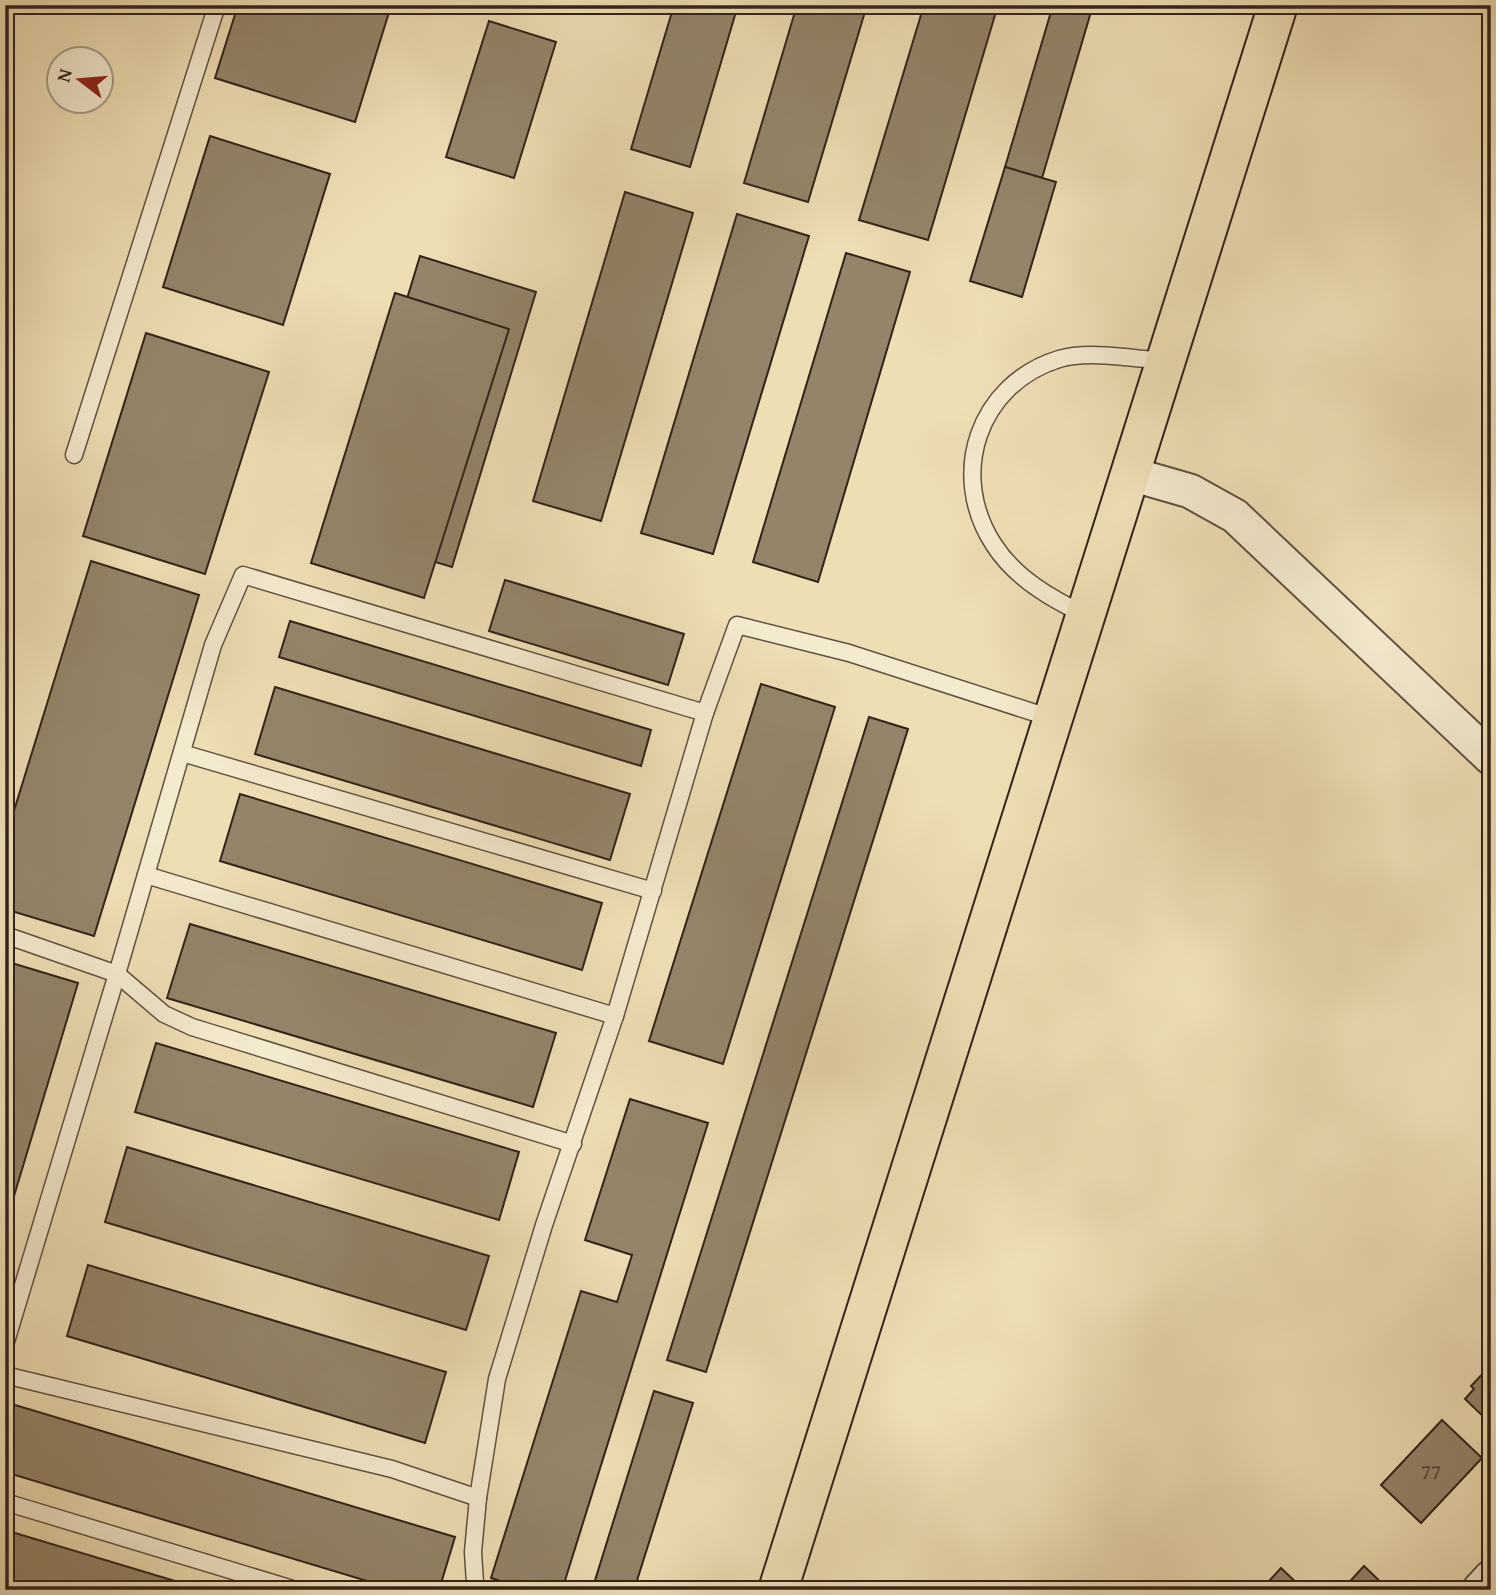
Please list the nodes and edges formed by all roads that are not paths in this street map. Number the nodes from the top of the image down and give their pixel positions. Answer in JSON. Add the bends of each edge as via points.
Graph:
{"nodes":[{"id":1,"x":217,"y":5,"type":"edge"},
{"id":2,"x":1278,"y":5,"type":"edge"},
{"id":3,"x":1166,"y":361,"type":"junction"},
{"id":4,"x":74,"y":455,"type":"dead end"},
{"id":5,"x":1131,"y":474,"type":"junction"},
{"id":6,"x":1087,"y":616,"type":"junction"},
{"id":7,"x":705,"y":713,"type":"junction"},
{"id":8,"x":1054,"y":719,"type":"junction"},
{"id":9,"x":182,"y":752,"type":"junction"},
{"id":10,"x":1491,"y":758,"type":"edge"},
{"id":11,"x":146,"y":875,"type":"junction"},
{"id":12,"x":653,"y":891,"type":"junction"},
{"id":13,"x":5,"y":934,"type":"edge"},
{"id":14,"x":117,"y":974,"type":"junction"},
{"id":15,"x":614,"y":1016,"type":"junction"},
{"id":16,"x":573,"y":1144,"type":"junction"},
{"id":17,"x":5,"y":1345,"type":"edge"},
{"id":18,"x":5,"y":1375,"type":"edge"},
{"id":19,"x":478,"y":1498,"type":"junction"},
{"id":20,"x":5,"y":1502,"type":"edge"},
{"id":21,"x":1491,"y":1577,"type":"edge"},
{"id":22,"x":296,"y":1590,"type":"edge"},
{"id":23,"x":479,"y":1590,"type":"edge"},
{"id":24,"x":778,"y":1590,"type":"edge"},
{"id":25,"x":1479,"y":1590,"type":"edge"}],
"edges":[{"from":1,"to":4,"type":"lane"},
{"from":2,"to":3,"type":"main road"},
{"from":3,"to":5,"type":"main road"},
{"from":3,"to":6,"type":"lane","via":[[1063,358],[1037,368],[994,404],[972,456],[971,484],[994,545],[1046,596]]},
{"from":5,"to":6,"type":"main road"},
{"from":5,"to":10,"type":"street","via":[[1190,491],[1235,516]]},
{"from":6,"to":8,"type":"main road"},
{"from":7,"to":8,"type":"lane","via":[[737,625],[849,653]]},
{"from":7,"to":9,"type":"lane","via":[[243,575],[213,645]]},
{"from":7,"to":12,"type":"lane"},
{"from":8,"to":24,"type":"main road"},
{"from":9,"to":11,"type":"lane"},
{"from":9,"to":12,"type":"lane"},
{"from":11,"to":14,"type":"lane"},
{"from":11,"to":15,"type":"lane"},
{"from":12,"to":15,"type":"lane"},
{"from":13,"to":14,"type":"lane"},
{"from":14,"to":16,"type":"lane","via":[[164,1014],[192,1027]]},
{"from":14,"to":17,"type":"lane"},
{"from":15,"to":16,"type":"lane"},
{"from":16,"to":19,"type":"lane","via":[[497,1379]]},
{"from":18,"to":19,"type":"lane","via":[[392,1469]]},
{"from":19,"to":23,"type":"lane","via":[[473,1552]]},
{"from":20,"to":22,"type":"lane"},
{"from":21,"to":25,"type":"street"}]}
